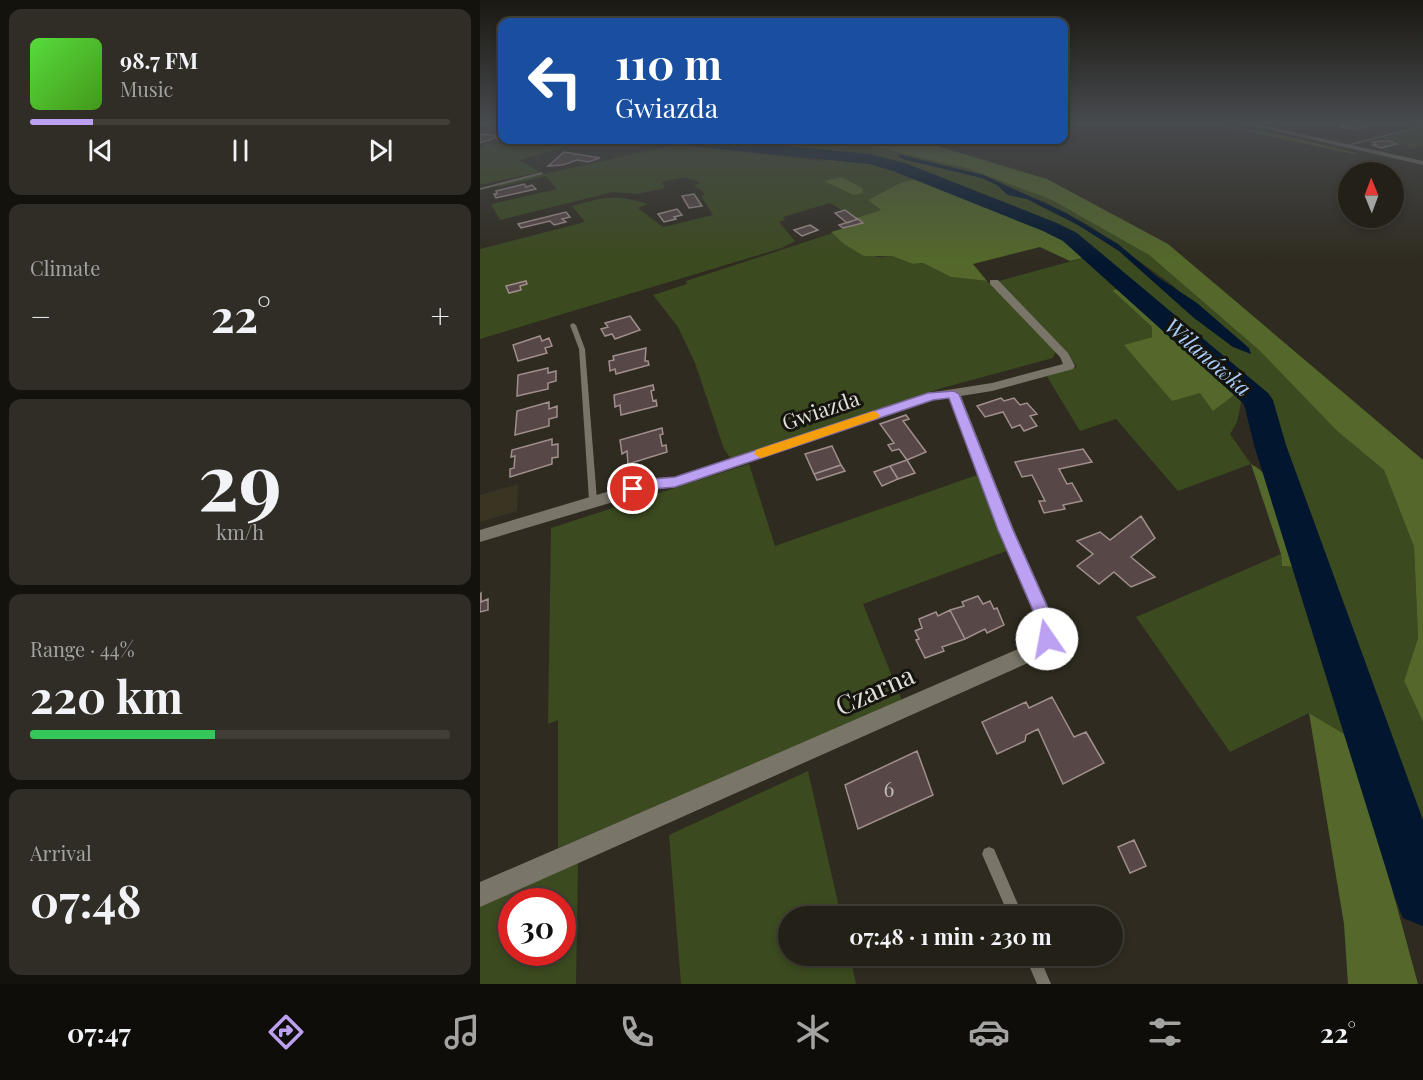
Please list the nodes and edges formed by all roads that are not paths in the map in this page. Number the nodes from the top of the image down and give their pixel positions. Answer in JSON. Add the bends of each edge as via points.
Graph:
{"nodes":[{"id":1,"x":542,"y":172,"type":"dead end"},
{"id":2,"x":480,"y":189,"type":"edge"},
{"id":3,"x":994,"y":282,"type":"dead end"},
{"id":4,"x":573,"y":325,"type":"dead end"},
{"id":5,"x":954,"y":394,"type":"junction"},
{"id":6,"x":593,"y":500,"type":"junction"},
{"id":7,"x":480,"y":536,"type":"edge"},
{"id":8,"x":989,"y":854,"type":"dead end"},
{"id":9,"x":480,"y":895,"type":"edge"},
{"id":10,"x":1012,"y":906,"type":"edge"},
{"id":11,"x":1036,"y":966,"type":"edge"},
{"id":12,"x":1044,"y":984,"type":"edge"}],
"edges":[{"from":1,"to":2,"type":"lane"},
{"from":3,"to":5,"type":"street","name":"Gwiazda","via":[[1070,364]]},
{"from":4,"to":6,"type":"lane","via":[[582,349]]},
{"from":5,"to":6,"type":"street","name":"Gwiazda","via":[[932,396],[675,482]]},
{"from":5,"to":9,"type":"street","name":"Czarna","via":[[1047,624],[1047,639],[1039,649]]},
{"from":6,"to":7,"type":"street","name":"Gwiazda"},
{"from":8,"to":10,"type":"lane"},
{"from":11,"to":12,"type":"lane"}]}
